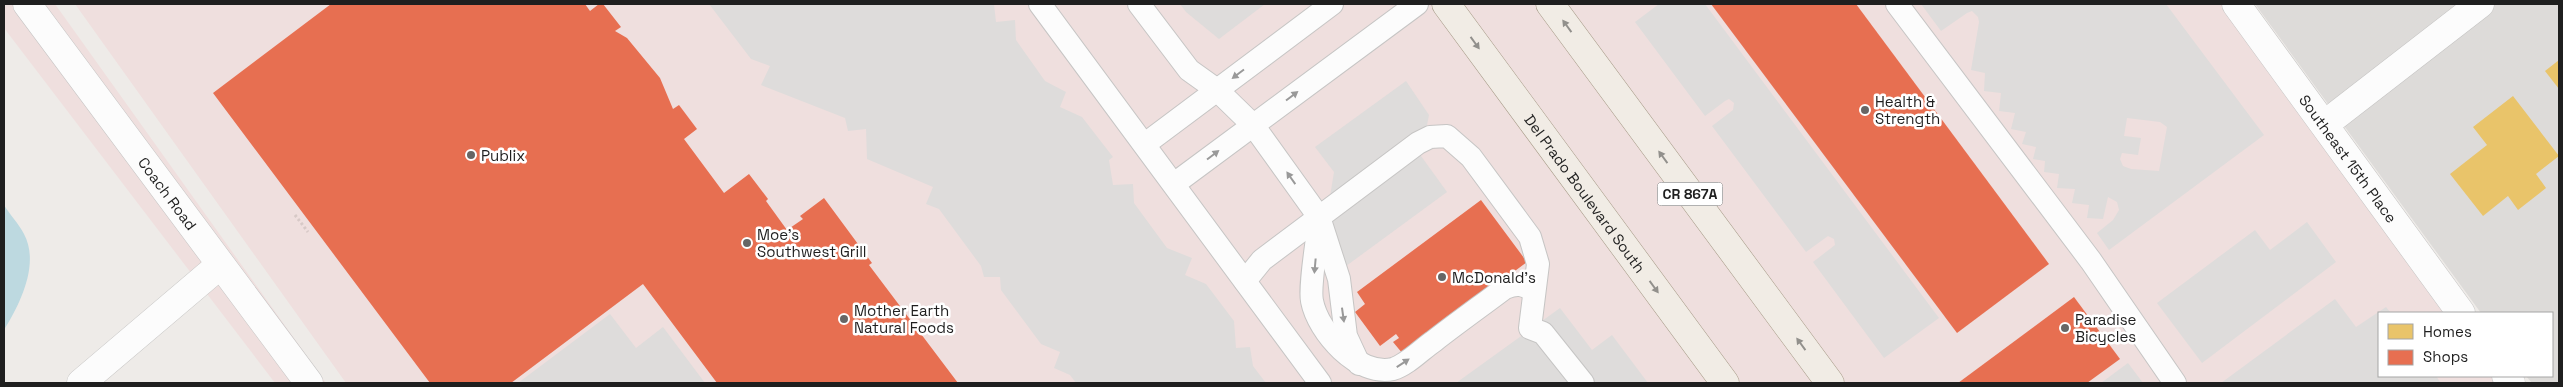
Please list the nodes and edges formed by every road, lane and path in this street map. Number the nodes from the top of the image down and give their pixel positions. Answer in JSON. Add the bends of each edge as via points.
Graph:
{"nodes":[{"id":1,"x":27,"y":4,"type":"edge"},
{"id":2,"x":1040,"y":4,"type":"edge"},
{"id":3,"x":1139,"y":4,"type":"edge"},
{"id":4,"x":1332,"y":4,"type":"edge"},
{"id":5,"x":1417,"y":4,"type":"edge"},
{"id":6,"x":1446,"y":4,"type":"edge"},
{"id":7,"x":1550,"y":4,"type":"edge"},
{"id":8,"x":1897,"y":4,"type":"edge"},
{"id":9,"x":2236,"y":4,"type":"edge"},
{"id":10,"x":2480,"y":4,"type":"edge"},
{"id":11,"x":1217,"y":90,"type":"junction"},
{"id":12,"x":2325,"y":124,"type":"junction"},
{"id":13,"x":1253,"y":125,"type":"junction"},
{"id":14,"x":1144,"y":144,"type":"junction"},
{"id":15,"x":1174,"y":184,"type":"junction"},
{"id":16,"x":295,"y":214,"type":"dead end"},
{"id":17,"x":1319,"y":217,"type":"junction"},
{"id":18,"x":308,"y":232,"type":"dead end"},
{"id":19,"x":220,"y":265,"type":"junction"},
{"id":20,"x":1244,"y":281,"type":"junction"},
{"id":21,"x":1534,"y":292,"type":"junction"},
{"id":22,"x":2460,"y":312,"type":"edge"},
{"id":23,"x":81,"y":383,"type":"edge"},
{"id":24,"x":309,"y":383,"type":"edge"},
{"id":25,"x":1320,"y":383,"type":"edge"},
{"id":26,"x":1583,"y":383,"type":"edge"},
{"id":27,"x":1726,"y":383,"type":"edge"},
{"id":28,"x":1830,"y":383,"type":"edge"},
{"id":29,"x":2175,"y":383,"type":"edge"}],
"edges":[{"from":1,"to":19,"type":"street","name":"Coach Road"},
{"from":2,"to":14,"type":"lane"},
{"from":3,"to":11,"type":"lane","via":[[1189,70]]},
{"from":4,"to":11,"type":"lane","one_way":true},
{"from":13,"to":5,"type":"lane","one_way":true},
{"from":6,"to":27,"type":"main road","name":"Del Prado Boulevard South","one_way":true},
{"from":28,"to":7,"type":"main road","number":"CR 867A","one_way":true},
{"from":8,"to":29,"type":"lane","via":[[2091,261]]},
{"from":9,"to":12,"type":"street","name":"Southeast 15th Place"},
{"from":10,"to":12,"type":"street"},
{"from":11,"to":13,"type":"lane"},
{"from":11,"to":14,"type":"lane"},
{"from":12,"to":22,"type":"street","name":"Southeast 15th Place"},
{"from":15,"to":13,"type":"lane","one_way":true},
{"from":17,"to":13,"type":"lane","one_way":true},
{"from":14,"to":15,"type":"lane"},
{"from":15,"to":20,"type":"lane"},
{"from":16,"to":18,"type":"path"},
{"from":17,"to":20,"type":"lane","via":[[1262,260]]},
{"from":17,"to":21,"type":"lane","via":[[1418,143],[1430,137],[1447,136],[1471,158],[1530,237],[1538,264]]},
{"from":17,"to":21,"type":"lane","one_way":true,"via":[[1312,300],[1333,339],[1359,364],[1377,370],[1394,368],[1505,288],[1524,285]]},
{"from":19,"to":23,"type":"street"},
{"from":19,"to":24,"type":"street","name":"Coach Road"},
{"from":20,"to":25,"type":"lane"},
{"from":21,"to":26,"type":"lane","via":[[1530,328],[1543,333]]}]}
